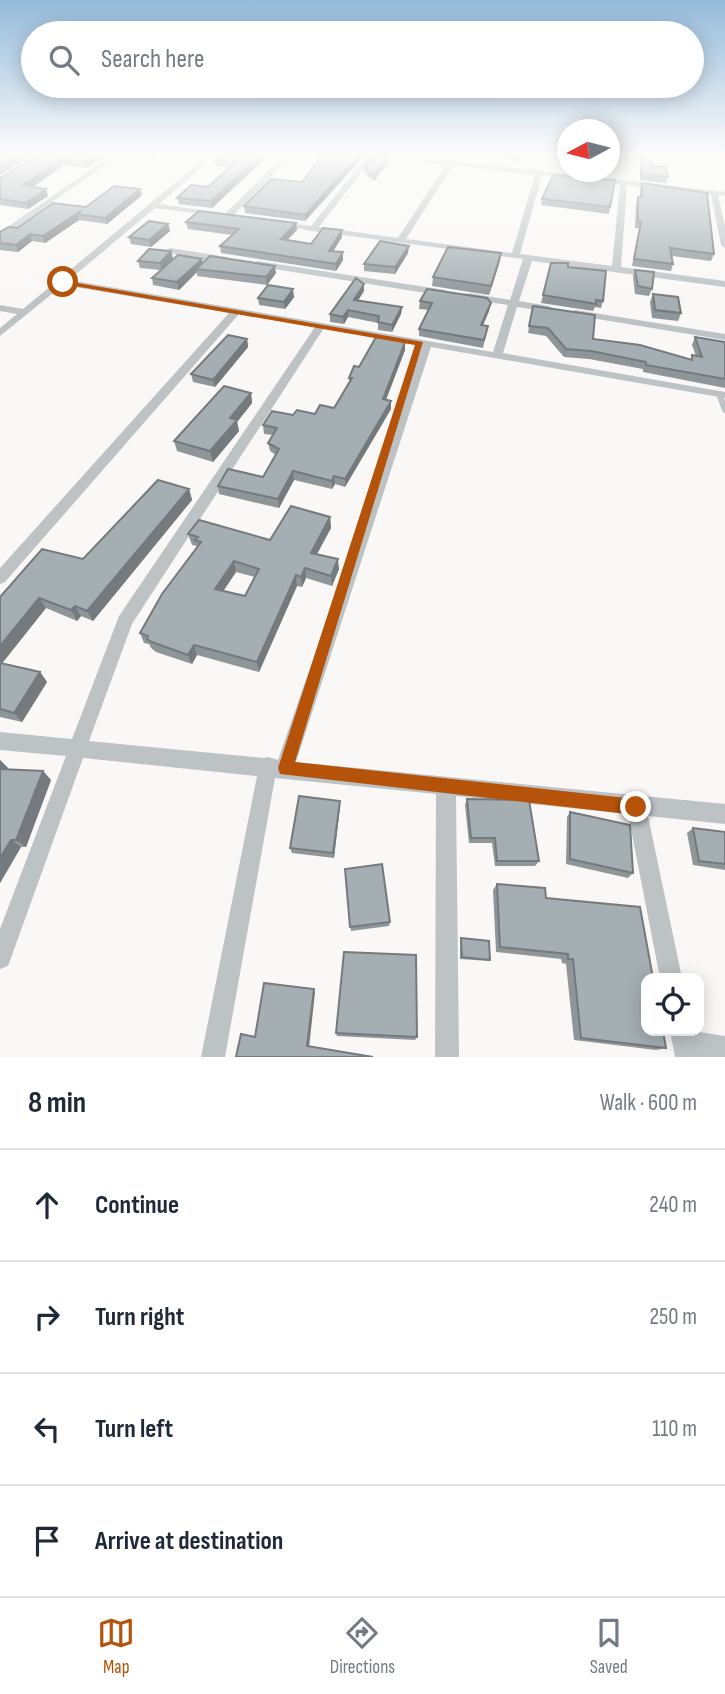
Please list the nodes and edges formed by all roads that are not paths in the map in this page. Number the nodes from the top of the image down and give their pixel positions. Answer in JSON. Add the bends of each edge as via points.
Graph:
{"nodes":[{"id":1,"x":49,"y":202,"type":"edge"},
{"id":2,"x":156,"y":202,"type":"edge"},
{"id":3,"x":241,"y":202,"type":"edge"},
{"id":4,"x":334,"y":202,"type":"edge"},
{"id":5,"x":425,"y":202,"type":"edge"},
{"id":6,"x":531,"y":202,"type":"edge"},
{"id":7,"x":622,"y":202,"type":"edge"},
{"id":8,"x":716,"y":202,"type":"edge"},
{"id":9,"x":153,"y":205,"type":"junction"},
{"id":10,"x":228,"y":216,"type":"junction"},
{"id":11,"x":240,"y":218,"type":"edge"},
{"id":12,"x":264,"y":222,"type":"edge"},
{"id":13,"x":313,"y":229,"type":"junction"},
{"id":14,"x":0,"y":236,"type":"edge"},
{"id":15,"x":400,"y":241,"type":"junction"},
{"id":16,"x":725,"y":245,"type":"edge"},
{"id":17,"x":170,"y":251,"type":"edge"},
{"id":18,"x":515,"y":257,"type":"junction"},
{"id":19,"x":528,"y":258,"type":"junction"},
{"id":20,"x":239,"y":262,"type":"edge"},
{"id":21,"x":253,"y":264,"type":"edge"},
{"id":22,"x":617,"y":270,"type":"junction"},
{"id":23,"x":63,"y":282,"type":"junction"},
{"id":24,"x":725,"y":284,"type":"edge"},
{"id":25,"x":514,"y":303,"type":"junction"},
{"id":26,"x":0,"y":309,"type":"edge"},
{"id":27,"x":237,"y":310,"type":"junction"},
{"id":28,"x":24,"y":312,"type":"junction"},
{"id":29,"x":321,"y":325,"type":"junction"},
{"id":30,"x":0,"y":333,"type":"edge"},
{"id":31,"x":725,"y":337,"type":"edge"},
{"id":32,"x":424,"y":344,"type":"junction"},
{"id":33,"x":497,"y":356,"type":"junction"},
{"id":34,"x":722,"y":395,"type":"edge"},
{"id":35,"x":725,"y":410,"type":"edge"},
{"id":36,"x":0,"y":578,"type":"edge"},
{"id":37,"x":0,"y":741,"type":"edge"},
{"id":38,"x":79,"y":748,"type":"junction"},
{"id":39,"x":276,"y":767,"type":"junction"},
{"id":40,"x":446,"y":786,"type":"junction"},
{"id":41,"x":636,"y":807,"type":"junction"},
{"id":42,"x":725,"y":814,"type":"edge"},
{"id":43,"x":0,"y":958,"type":"edge"},
{"id":44,"x":670,"y":973,"type":"edge"},
{"id":45,"x":684,"y":1044,"type":"edge"},
{"id":46,"x":725,"y":1048,"type":"edge"},
{"id":47,"x":213,"y":1057,"type":"edge"},
{"id":48,"x":447,"y":1057,"type":"edge"}],
"edges":[{"from":1,"to":14,"type":"street"},
{"from":2,"to":9,"type":"street"},
{"from":3,"to":10,"type":"street"},
{"from":4,"to":13,"type":"street"},
{"from":5,"to":15,"type":"street"},
{"from":6,"to":18,"type":"street"},
{"from":7,"to":22,"type":"street"},
{"from":8,"to":16,"type":"street"},
{"from":9,"to":10,"type":"street"},
{"from":9,"to":23,"type":"street"},
{"from":10,"to":11,"type":"street"},
{"from":12,"to":13,"type":"street"},
{"from":13,"to":15,"type":"street"},
{"from":15,"to":18,"type":"street"},
{"from":17,"to":20,"type":"street"},
{"from":18,"to":19,"type":"street"},
{"from":19,"to":22,"type":"street"},
{"from":19,"to":25,"type":"street"},
{"from":21,"to":25,"type":"street"},
{"from":22,"to":24,"type":"street"},
{"from":23,"to":27,"type":"street"},
{"from":23,"to":28,"type":"street"},
{"from":25,"to":31,"type":"street"},
{"from":25,"to":33,"type":"street"},
{"from":26,"to":28,"type":"street"},
{"from":27,"to":29,"type":"street"},
{"from":27,"to":36,"type":"street"},
{"from":28,"to":30,"type":"street"},
{"from":29,"to":32,"type":"street"},
{"from":29,"to":38,"type":"street","via":[[134,606]]},
{"from":32,"to":33,"type":"street"},
{"from":32,"to":39,"type":"street"},
{"from":33,"to":34,"type":"street"},
{"from":34,"to":35,"type":"lane"},
{"from":37,"to":38,"type":"street"},
{"from":38,"to":39,"type":"street"},
{"from":38,"to":43,"type":"street"},
{"from":39,"to":40,"type":"street"},
{"from":39,"to":47,"type":"street"},
{"from":40,"to":41,"type":"street"},
{"from":40,"to":48,"type":"street"},
{"from":41,"to":42,"type":"street"},
{"from":41,"to":44,"type":"street"},
{"from":45,"to":46,"type":"street"}]}
